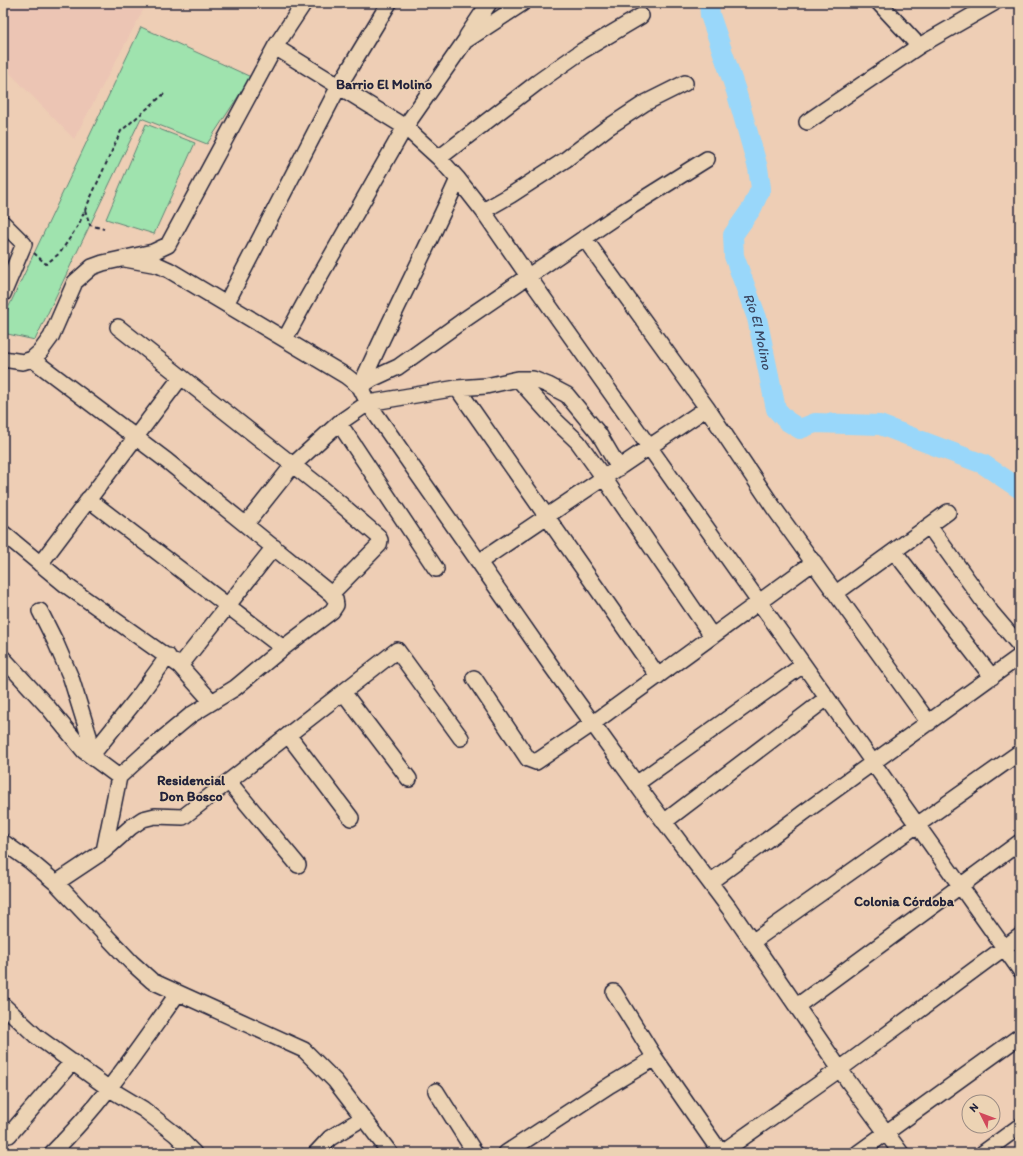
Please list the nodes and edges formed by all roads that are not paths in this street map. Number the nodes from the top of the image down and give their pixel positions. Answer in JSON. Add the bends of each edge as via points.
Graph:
{"nodes":[{"id":1,"x":304,"y":3,"type":"edge"},
{"id":2,"x":390,"y":3,"type":"edge"},
{"id":3,"x":489,"y":3,"type":"edge"},
{"id":4,"x":524,"y":3,"type":"edge"},
{"id":5,"x":879,"y":3,"type":"edge"},
{"id":6,"x":994,"y":3,"type":"edge"},
{"id":7,"x":641,"y":16,"type":"dead end"},
{"id":8,"x":465,"y":41,"type":"junction"},
{"id":9,"x":919,"y":46,"type":"junction"},
{"id":10,"x":275,"y":47,"type":"junction"},
{"id":11,"x":685,"y":83,"type":"dead end"},
{"id":12,"x":339,"y":86,"type":"junction"},
{"id":13,"x":807,"y":122,"type":"dead end"},
{"id":14,"x":405,"y":126,"type":"junction"},
{"id":15,"x":439,"y":158,"type":"junction"},
{"id":16,"x":707,"y":159,"type":"dead end"},
{"id":17,"x":458,"y":179,"type":"junction"},
{"id":18,"x":483,"y":211,"type":"junction"},
{"id":19,"x":3,"y":223,"type":"edge"},
{"id":20,"x":584,"y":238,"type":"junction"},
{"id":21,"x":125,"y":259,"type":"junction"},
{"id":22,"x":528,"y":276,"type":"junction"},
{"id":23,"x":3,"y":294,"type":"edge"},
{"id":24,"x":226,"y":304,"type":"junction"},
{"id":25,"x":118,"y":327,"type":"dead end"},
{"id":26,"x":285,"y":339,"type":"junction"},
{"id":27,"x":3,"y":359,"type":"edge"},
{"id":28,"x":32,"y":359,"type":"junction"},
{"id":29,"x":181,"y":377,"type":"junction"},
{"id":30,"x":518,"y":379,"type":"junction"},
{"id":31,"x":360,"y":387,"type":"junction"},
{"id":32,"x":456,"y":388,"type":"junction"},
{"id":33,"x":368,"y":404,"type":"junction"},
{"id":34,"x":707,"y":408,"type":"junction"},
{"id":35,"x":339,"y":424,"type":"junction"},
{"id":36,"x":137,"y":437,"type":"junction"},
{"id":37,"x":649,"y":447,"type":"junction"},
{"id":38,"x":293,"y":465,"type":"junction"},
{"id":39,"x":619,"y":468,"type":"junction"},
{"id":40,"x":604,"y":478,"type":"junction"},
{"id":41,"x":88,"y":499,"type":"junction"},
{"id":42,"x":948,"y":512,"type":"dead end"},
{"id":43,"x":546,"y":516,"type":"junction"},
{"id":44,"x":246,"y":524,"type":"junction"},
{"id":45,"x":928,"y":526,"type":"junction"},
{"id":46,"x":3,"y":532,"type":"edge"},
{"id":47,"x":274,"y":547,"type":"junction"},
{"id":48,"x":894,"y":551,"type":"junction"},
{"id":49,"x":479,"y":562,"type":"junction"},
{"id":50,"x":814,"y":562,"type":"junction"},
{"id":51,"x":40,"y":564,"type":"junction"},
{"id":52,"x":436,"y":568,"type":"dead end"},
{"id":53,"x":836,"y":593,"type":"junction"},
{"id":54,"x":331,"y":594,"type":"junction"},
{"id":55,"x":759,"y":602,"type":"junction"},
{"id":56,"x":228,"y":606,"type":"junction"},
{"id":57,"x":40,"y":610,"type":"dead end"},
{"id":58,"x":712,"y":636,"type":"junction"},
{"id":59,"x":1020,"y":646,"type":"edge"},
{"id":60,"x":283,"y":648,"type":"junction"},
{"id":61,"x":168,"y":656,"type":"junction"},
{"id":62,"x":1020,"y":656,"type":"edge"},
{"id":63,"x":3,"y":658,"type":"edge"},
{"id":64,"x":803,"y":665,"type":"junction"},
{"id":65,"x":180,"y":666,"type":"junction"},
{"id":66,"x":658,"y":676,"type":"junction"},
{"id":67,"x":992,"y":677,"type":"junction"},
{"id":68,"x":474,"y":678,"type":"dead end"},
{"id":69,"x":343,"y":692,"type":"junction"},
{"id":70,"x":827,"y":698,"type":"junction"},
{"id":71,"x":212,"y":702,"type":"junction"},
{"id":72,"x":929,"y":723,"type":"junction"},
{"id":73,"x":592,"y":724,"type":"junction"},
{"id":74,"x":288,"y":735,"type":"junction"},
{"id":75,"x":461,"y":738,"type":"dead end"},
{"id":76,"x":1020,"y":752,"type":"edge"},
{"id":77,"x":88,"y":753,"type":"junction"},
{"id":78,"x":873,"y":763,"type":"junction"},
{"id":79,"x":119,"y":777,"type":"junction"},
{"id":80,"x":410,"y":779,"type":"dead end"},
{"id":81,"x":229,"y":782,"type":"junction"},
{"id":82,"x":636,"y":784,"type":"junction"},
{"id":83,"x":351,"y":818,"type":"dead end"},
{"id":84,"x":664,"y":822,"type":"junction"},
{"id":85,"x":917,"y":825,"type":"junction"},
{"id":86,"x":3,"y":842,"type":"edge"},
{"id":87,"x":1020,"y":842,"type":"edge"},
{"id":88,"x":104,"y":851,"type":"junction"},
{"id":89,"x":298,"y":865,"type":"dead end"},
{"id":90,"x":710,"y":882,"type":"junction"},
{"id":91,"x":56,"y":883,"type":"junction"},
{"id":92,"x":960,"y":886,"type":"junction"},
{"id":93,"x":1020,"y":936,"type":"edge"},
{"id":94,"x":752,"y":942,"type":"junction"},
{"id":95,"x":1004,"y":948,"type":"junction"},
{"id":96,"x":1020,"y":970,"type":"edge"},
{"id":97,"x":178,"y":992,"type":"junction"},
{"id":98,"x":614,"y":992,"type":"dead end"},
{"id":99,"x":3,"y":1005,"type":"edge"},
{"id":100,"x":797,"y":1006,"type":"junction"},
{"id":101,"x":1020,"y":1036,"type":"edge"},
{"id":102,"x":655,"y":1058,"type":"junction"},
{"id":103,"x":72,"y":1062,"type":"junction"},
{"id":104,"x":840,"y":1069,"type":"junction"},
{"id":105,"x":108,"y":1088,"type":"junction"},
{"id":106,"x":436,"y":1091,"type":"dead end"},
{"id":107,"x":363,"y":1118,"type":"junction"},
{"id":108,"x":1020,"y":1126,"type":"edge"},
{"id":109,"x":886,"y":1133,"type":"junction"},
{"id":110,"x":3,"y":1134,"type":"edge"},
{"id":111,"x":52,"y":1153,"type":"edge"},
{"id":112,"x":194,"y":1153,"type":"edge"},
{"id":113,"x":316,"y":1153,"type":"edge"},
{"id":114,"x":390,"y":1153,"type":"edge"},
{"id":115,"x":475,"y":1153,"type":"edge"},
{"id":116,"x":506,"y":1153,"type":"edge"},
{"id":117,"x":721,"y":1153,"type":"edge"},
{"id":118,"x":858,"y":1153,"type":"edge"},
{"id":119,"x":901,"y":1153,"type":"edge"},
{"id":120,"x":984,"y":1153,"type":"edge"}],
"edges":[{"from":1,"to":10,"type":"street"},
{"from":2,"to":12,"type":"street"},
{"from":3,"to":8,"type":"street"},
{"from":4,"to":8,"type":"street"},
{"from":5,"to":9,"type":"street"},
{"from":6,"to":9,"type":"street"},
{"from":7,"to":15,"type":"street","via":[[582,51]]},
{"from":8,"to":14,"type":"street"},
{"from":9,"to":13,"type":"street"},
{"from":10,"to":12,"type":"street"},
{"from":10,"to":21,"type":"street","via":[[168,245],[153,252]]},
{"from":11,"to":18,"type":"street","via":[[645,103],[565,160]]},
{"from":12,"to":14,"type":"street"},
{"from":12,"to":24,"type":"street"},
{"from":14,"to":15,"type":"street"},
{"from":14,"to":26,"type":"street"},
{"from":15,"to":17,"type":"street"},
{"from":16,"to":20,"type":"street"},
{"from":17,"to":18,"type":"street"},
{"from":17,"to":31,"type":"street","via":[[431,241],[385,331]]},
{"from":18,"to":22,"type":"street"},
{"from":19,"to":23,"type":"street","via":[[24,244]]},
{"from":20,"to":22,"type":"street"},
{"from":20,"to":34,"type":"street"},
{"from":21,"to":24,"type":"street","via":[[158,265]]},
{"from":21,"to":28,"type":"street","via":[[92,267],[82,275],[73,286],[51,337]]},
{"from":22,"to":31,"type":"street","via":[[398,367]]},
{"from":22,"to":37,"type":"street"},
{"from":24,"to":26,"type":"street"},
{"from":25,"to":29,"type":"street"},
{"from":26,"to":31,"type":"street"},
{"from":27,"to":28,"type":"street","via":[[23,362]]},
{"from":28,"to":36,"type":"street"},
{"from":29,"to":36,"type":"street"},
{"from":29,"to":38,"type":"street"},
{"from":30,"to":32,"type":"street","via":[[486,386]]},
{"from":30,"to":39,"type":"street","via":[[534,379],[567,395],[599,434]]},
{"from":30,"to":40,"type":"street","via":[[554,420],[578,442]]},
{"from":31,"to":33,"type":"street"},
{"from":32,"to":33,"type":"street"},
{"from":32,"to":43,"type":"street"},
{"from":33,"to":35,"type":"street"},
{"from":33,"to":49,"type":"street"},
{"from":34,"to":37,"type":"street"},
{"from":34,"to":50,"type":"street","via":[[774,508]]},
{"from":35,"to":38,"type":"street"},
{"from":35,"to":52,"type":"street"},
{"from":36,"to":41,"type":"street"},
{"from":36,"to":44,"type":"street"},
{"from":37,"to":39,"type":"street"},
{"from":37,"to":55,"type":"street"},
{"from":38,"to":44,"type":"street"},
{"from":38,"to":54,"type":"street","via":[[380,540],[379,545]]},
{"from":39,"to":40,"type":"street"},
{"from":40,"to":43,"type":"street"},
{"from":40,"to":58,"type":"street"},
{"from":41,"to":51,"type":"street"},
{"from":41,"to":56,"type":"street"},
{"from":42,"to":45,"type":"street"},
{"from":43,"to":49,"type":"street"},
{"from":43,"to":66,"type":"street"},
{"from":44,"to":47,"type":"street"},
{"from":45,"to":48,"type":"street"},
{"from":45,"to":59,"type":"street","via":[[991,612]]},
{"from":46,"to":51,"type":"street"},
{"from":47,"to":54,"type":"street"},
{"from":47,"to":56,"type":"street"},
{"from":48,"to":53,"type":"street"},
{"from":48,"to":67,"type":"street"},
{"from":49,"to":73,"type":"street"},
{"from":50,"to":53,"type":"street"},
{"from":50,"to":55,"type":"street"},
{"from":51,"to":61,"type":"street","via":[[67,586]]},
{"from":53,"to":72,"type":"street"},
{"from":54,"to":60,"type":"street","via":[[336,605],[332,611]]},
{"from":55,"to":58,"type":"street"},
{"from":55,"to":64,"type":"street"},
{"from":56,"to":60,"type":"street"},
{"from":56,"to":65,"type":"street"},
{"from":57,"to":77,"type":"street","via":[[71,678],[89,736]]},
{"from":58,"to":66,"type":"street"},
{"from":60,"to":71,"type":"street","via":[[235,688]]},
{"from":61,"to":65,"type":"street"},
{"from":61,"to":77,"type":"street","via":[[136,700]]},
{"from":62,"to":67,"type":"street"},
{"from":63,"to":77,"type":"street"},
{"from":64,"to":70,"type":"street"},
{"from":64,"to":82,"type":"street"},
{"from":65,"to":71,"type":"street"},
{"from":66,"to":73,"type":"street"},
{"from":67,"to":72,"type":"street"},
{"from":68,"to":73,"type":"street","via":[[528,759],[536,762]]},
{"from":69,"to":74,"type":"street"},
{"from":69,"to":75,"type":"street","via":[[396,650]]},
{"from":69,"to":80,"type":"street"},
{"from":70,"to":78,"type":"street"},
{"from":70,"to":84,"type":"street"},
{"from":71,"to":79,"type":"street","via":[[191,716]]},
{"from":72,"to":78,"type":"street"},
{"from":73,"to":82,"type":"street"},
{"from":74,"to":81,"type":"street"},
{"from":74,"to":83,"type":"street"},
{"from":76,"to":85,"type":"street"},
{"from":77,"to":79,"type":"street"},
{"from":78,"to":85,"type":"street"},
{"from":78,"to":90,"type":"street"},
{"from":79,"to":88,"type":"street"},
{"from":81,"to":88,"type":"street","via":[[183,817],[155,816],[143,819]]},
{"from":81,"to":89,"type":"street"},
{"from":82,"to":84,"type":"street"},
{"from":84,"to":90,"type":"street"},
{"from":85,"to":92,"type":"street"},
{"from":85,"to":94,"type":"street"},
{"from":86,"to":91,"type":"street"},
{"from":87,"to":92,"type":"street"},
{"from":88,"to":91,"type":"street"},
{"from":90,"to":94,"type":"street"},
{"from":91,"to":97,"type":"street","via":[[152,980]]},
{"from":92,"to":95,"type":"street"},
{"from":92,"to":100,"type":"street"},
{"from":93,"to":95,"type":"street"},
{"from":94,"to":100,"type":"street"},
{"from":95,"to":96,"type":"street"},
{"from":95,"to":104,"type":"street"},
{"from":97,"to":105,"type":"street","via":[[120,1075]]},
{"from":97,"to":107,"type":"street","via":[[304,1050],[334,1081]]},
{"from":98,"to":102,"type":"street"},
{"from":99,"to":103,"type":"street","via":[[36,1036]]},
{"from":100,"to":104,"type":"street"},
{"from":101,"to":109,"type":"street"},
{"from":102,"to":116,"type":"street","via":[[610,1084]]},
{"from":102,"to":117,"type":"street"},
{"from":103,"to":105,"type":"street"},
{"from":103,"to":110,"type":"street","via":[[9,1134]]},
{"from":104,"to":109,"type":"street"},
{"from":104,"to":117,"type":"street"},
{"from":105,"to":111,"type":"street"},
{"from":105,"to":112,"type":"street","via":[[143,1109]]},
{"from":106,"to":115,"type":"street"},
{"from":107,"to":113,"type":"street","via":[[330,1138]]},
{"from":107,"to":114,"type":"street"},
{"from":108,"to":120,"type":"street"},
{"from":109,"to":118,"type":"street"},
{"from":109,"to":119,"type":"street"}]}
